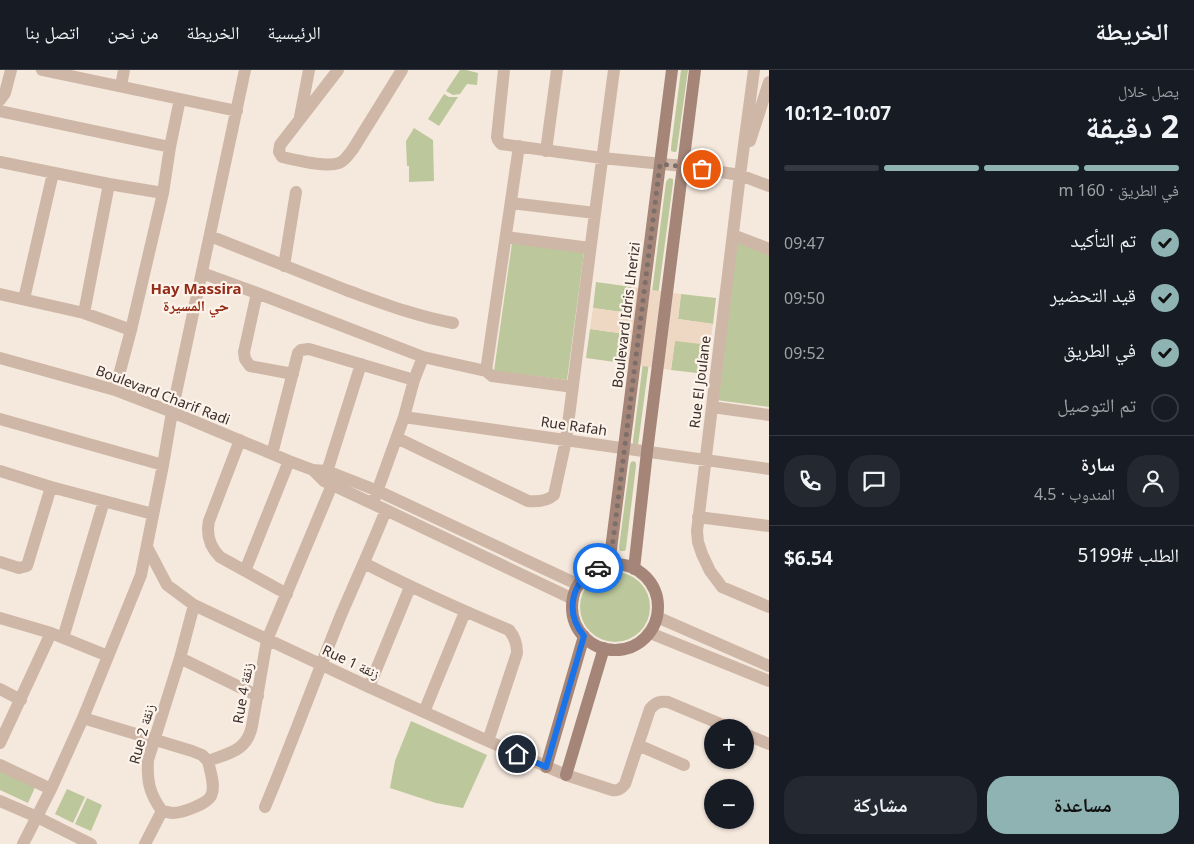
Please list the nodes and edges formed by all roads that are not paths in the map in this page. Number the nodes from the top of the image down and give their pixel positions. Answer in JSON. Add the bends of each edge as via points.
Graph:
{"nodes":[{"id":1,"x":11,"y":70,"type":"edge"},
{"id":2,"x":42,"y":70,"type":"edge"},
{"id":3,"x":124,"y":70,"type":"edge"},
{"id":4,"x":246,"y":70,"type":"edge"},
{"id":5,"x":309,"y":70,"type":"edge"},
{"id":6,"x":338,"y":70,"type":"edge"},
{"id":7,"x":402,"y":70,"type":"edge"},
{"id":8,"x":504,"y":70,"type":"edge"},
{"id":9,"x":557,"y":70,"type":"edge"},
{"id":10,"x":614,"y":70,"type":"edge"},
{"id":11,"x":672,"y":70,"type":"edge"},
{"id":12,"x":695,"y":70,"type":"edge"},
{"id":13,"x":754,"y":70,"type":"edge"},
{"id":14,"x":769,"y":82,"type":"edge"},
{"id":15,"x":121,"y":86,"type":"junction"},
{"id":16,"x":180,"y":99,"type":"junction"},
{"id":17,"x":0,"y":100,"type":"edge"},
{"id":18,"x":761,"y":101,"type":"edge"},
{"id":19,"x":237,"y":111,"type":"junction"},
{"id":20,"x":0,"y":112,"type":"edge"},
{"id":21,"x":300,"y":120,"type":"junction"},
{"id":22,"x":519,"y":146,"type":"junction"},
{"id":23,"x":170,"y":147,"type":"junction"},
{"id":24,"x":546,"y":151,"type":"junction"},
{"id":25,"x":602,"y":158,"type":"junction"},
{"id":26,"x":0,"y":162,"type":"edge"},
{"id":27,"x":660,"y":164,"type":"junction"},
{"id":28,"x":684,"y":166,"type":"junction"},
{"id":29,"x":53,"y":173,"type":"junction"},
{"id":30,"x":740,"y":175,"type":"junction"},
{"id":31,"x":108,"y":184,"type":"junction"},
{"id":32,"x":769,"y":186,"type":"edge"},
{"id":33,"x":296,"y":192,"type":"dead end"},
{"id":34,"x":162,"y":193,"type":"junction"},
{"id":35,"x":511,"y":203,"type":"junction"},
{"id":36,"x":595,"y":213,"type":"junction"},
{"id":37,"x":733,"y":235,"type":"junction"},
{"id":38,"x":210,"y":236,"type":"junction"},
{"id":39,"x":506,"y":237,"type":"junction"},
{"id":40,"x":590,"y":248,"type":"junction"},
{"id":41,"x":769,"y":249,"type":"edge"},
{"id":42,"x":284,"y":266,"type":"junction"},
{"id":43,"x":202,"y":273,"type":"junction"},
{"id":44,"x":258,"y":292,"type":"junction"},
{"id":45,"x":0,"y":294,"type":"edge"},
{"id":46,"x":24,"y":299,"type":"junction"},
{"id":47,"x":84,"y":313,"type":"junction"},
{"id":48,"x":453,"y":324,"type":"dead end"},
{"id":49,"x":132,"y":330,"type":"junction"},
{"id":50,"x":423,"y":357,"type":"junction"},
{"id":51,"x":0,"y":358,"type":"edge"},
{"id":52,"x":360,"y":364,"type":"junction"},
{"id":53,"x":486,"y":371,"type":"junction"},
{"id":54,"x":293,"y":374,"type":"junction"},
{"id":55,"x":414,"y":380,"type":"junction"},
{"id":56,"x":573,"y":387,"type":"junction"},
{"id":57,"x":115,"y":390,"type":"junction"},
{"id":58,"x":712,"y":407,"type":"junction"},
{"id":59,"x":172,"y":412,"type":"junction"},
{"id":60,"x":769,"y":416,"type":"edge"},
{"id":61,"x":404,"y":418,"type":"junction"},
{"id":62,"x":0,"y":419,"type":"edge"},
{"id":63,"x":397,"y":438,"type":"junction"},
{"id":64,"x":240,"y":440,"type":"junction"},
{"id":65,"x":566,"y":440,"type":"junction"},
{"id":66,"x":624,"y":449,"type":"junction"},
{"id":67,"x":647,"y":452,"type":"junction"},
{"id":68,"x":272,"y":454,"type":"junction"},
{"id":69,"x":706,"y":460,"type":"junction"},
{"id":70,"x":288,"y":461,"type":"junction"},
{"id":71,"x":163,"y":464,"type":"junction"},
{"id":72,"x":769,"y":469,"type":"edge"},
{"id":73,"x":0,"y":471,"type":"edge"},
{"id":74,"x":328,"y":479,"type":"junction"},
{"id":75,"x":51,"y":487,"type":"junction"},
{"id":76,"x":375,"y":498,"type":"junction"},
{"id":77,"x":104,"y":501,"type":"junction"},
{"id":78,"x":386,"y":510,"type":"junction"},
{"id":79,"x":153,"y":514,"type":"junction"},
{"id":80,"x":698,"y":517,"type":"junction"},
{"id":81,"x":769,"y":526,"type":"edge"},
{"id":82,"x":147,"y":547,"type":"junction"},
{"id":83,"x":0,"y":562,"type":"edge"},
{"id":84,"x":364,"y":563,"type":"junction"},
{"id":85,"x":610,"y":565,"type":"junction"},
{"id":86,"x":634,"y":569,"type":"junction"},
{"id":87,"x":245,"y":571,"type":"junction"},
{"id":88,"x":579,"y":585,"type":"junction"},
{"id":89,"x":410,"y":587,"type":"junction"},
{"id":90,"x":287,"y":594,"type":"junction"},
{"id":91,"x":573,"y":599,"type":"junction"},
{"id":92,"x":194,"y":606,"type":"junction"},
{"id":93,"x":769,"y":607,"type":"edge"},
{"id":94,"x":465,"y":612,"type":"junction"},
{"id":95,"x":657,"y":617,"type":"junction"},
{"id":96,"x":0,"y":618,"type":"edge"},
{"id":97,"x":51,"y":633,"type":"junction"},
{"id":98,"x":650,"y":633,"type":"junction"},
{"id":99,"x":584,"y":636,"type":"junction"},
{"id":100,"x":63,"y":638,"type":"junction"},
{"id":101,"x":267,"y":640,"type":"junction"},
{"id":102,"x":604,"y":648,"type":"junction"},
{"id":103,"x":108,"y":656,"type":"junction"},
{"id":104,"x":180,"y":658,"type":"junction"},
{"id":105,"x":322,"y":665,"type":"junction"},
{"id":106,"x":769,"y":666,"type":"edge"},
{"id":107,"x":769,"y":681,"type":"edge"},
{"id":108,"x":369,"y":687,"type":"junction"},
{"id":109,"x":0,"y":689,"type":"edge"},
{"id":110,"x":258,"y":696,"type":"junction"},
{"id":111,"x":21,"y":700,"type":"junction"},
{"id":112,"x":424,"y":712,"type":"junction"},
{"id":113,"x":83,"y":718,"type":"junction"},
{"id":114,"x":709,"y":719,"type":"edge"},
{"id":115,"x":754,"y":738,"type":"edge"},
{"id":116,"x":154,"y":740,"type":"junction"},
{"id":117,"x":488,"y":741,"type":"junction"},
{"id":118,"x":0,"y":743,"type":"edge"},
{"id":119,"x":769,"y":744,"type":"edge"},
{"id":120,"x":638,"y":745,"type":"junction"},
{"id":121,"x":208,"y":761,"type":"junction"},
{"id":122,"x":0,"y":765,"type":"edge"},
{"id":123,"x":684,"y":765,"type":"dead end"},
{"id":124,"x":546,"y":767,"type":"junction"},
{"id":125,"x":566,"y":775,"type":"junction"},
{"id":126,"x":51,"y":789,"type":"junction"},
{"id":127,"x":0,"y":801,"type":"edge"},
{"id":128,"x":265,"y":807,"type":"dead end"},
{"id":129,"x":162,"y":810,"type":"junction"},
{"id":130,"x":37,"y":818,"type":"junction"},
{"id":131,"x":23,"y":844,"type":"edge"},
{"id":132,"x":91,"y":844,"type":"edge"},
{"id":133,"x":145,"y":844,"type":"edge"}],
"edges":[{"from":1,"to":17,"type":"street","via":[[6,93]]},
{"from":2,"to":15,"type":"street"},
{"from":3,"to":15,"type":"street"},
{"from":4,"to":19,"type":"street"},
{"from":5,"to":21,"type":"street"},
{"from":6,"to":21,"type":"street"},
{"from":7,"to":21,"type":"street","via":[[353,149],[339,163],[326,165],[280,156],[280,145]]},
{"from":8,"to":22,"type":"street","via":[[497,137],[501,144]]},
{"from":9,"to":24,"type":"street"},
{"from":10,"to":25,"type":"street"},
{"from":11,"to":27,"type":"main road","name":"Boulevard Idris Lherizi"},
{"from":12,"to":28,"type":"main road"},
{"from":13,"to":18,"type":"street"},
{"from":14,"to":18,"type":"street"},
{"from":15,"to":16,"type":"street"},
{"from":16,"to":19,"type":"street"},
{"from":16,"to":23,"type":"street"},
{"from":18,"to":30,"type":"street","name":"Rue El Joulane"},
{"from":19,"to":38,"type":"street"},
{"from":20,"to":23,"type":"street"},
{"from":22,"to":24,"type":"street"},
{"from":22,"to":35,"type":"street"},
{"from":23,"to":34,"type":"street"},
{"from":24,"to":25,"type":"street"},
{"from":25,"to":27,"type":"street"},
{"from":25,"to":36,"type":"street"},
{"from":26,"to":29,"type":"street"},
{"from":27,"to":28,"type":"street"},
{"from":27,"to":66,"type":"main road","name":"Boulevard Idris Lherizi"},
{"from":28,"to":30,"type":"street"},
{"from":28,"to":67,"type":"main road"},
{"from":29,"to":31,"type":"street"},
{"from":29,"to":46,"type":"street"},
{"from":30,"to":32,"type":"street"},
{"from":30,"to":37,"type":"street","name":"Rue El Joulane"},
{"from":31,"to":34,"type":"street"},
{"from":31,"to":47,"type":"street"},
{"from":33,"to":42,"type":"street"},
{"from":34,"to":49,"type":"street"},
{"from":35,"to":36,"type":"street"},
{"from":35,"to":39,"type":"street"},
{"from":36,"to":40,"type":"street"},
{"from":37,"to":41,"type":"street"},
{"from":37,"to":58,"type":"street","name":"Rue El Joulane"},
{"from":38,"to":42,"type":"street"},
{"from":38,"to":43,"type":"street"},
{"from":39,"to":40,"type":"street"},
{"from":39,"to":53,"type":"street"},
{"from":40,"to":56,"type":"street"},
{"from":42,"to":48,"type":"street","via":[[407,312]]},
{"from":43,"to":44,"type":"street"},
{"from":43,"to":59,"type":"street"},
{"from":44,"to":50,"type":"street"},
{"from":44,"to":54,"type":"street","via":[[245,359],[250,366]]},
{"from":45,"to":46,"type":"street"},
{"from":46,"to":47,"type":"street"},
{"from":47,"to":49,"type":"street"},
{"from":49,"to":57,"type":"street"},
{"from":50,"to":53,"type":"street"},
{"from":50,"to":55,"type":"street"},
{"from":51,"to":57,"type":"street","name":"Boulevard Charif Radi"},
{"from":52,"to":54,"type":"street","via":[[305,349],[298,353]]},
{"from":52,"to":55,"type":"street"},
{"from":52,"to":74,"type":"street","name":"Rue 4 زنقة"},
{"from":53,"to":56,"type":"street","via":[[492,376]]},
{"from":54,"to":68,"type":"street"},
{"from":55,"to":61,"type":"street"},
{"from":56,"to":65,"type":"street"},
{"from":57,"to":59,"type":"street","name":"Boulevard Charif Radi"},
{"from":58,"to":60,"type":"street"},
{"from":58,"to":69,"type":"street","name":"Rue El Joulane"},
{"from":59,"to":64,"type":"street","name":"Boulevard Charif Radi"},
{"from":59,"to":71,"type":"street"},
{"from":61,"to":63,"type":"street"},
{"from":61,"to":65,"type":"street","name":"Rue Rafah"},
{"from":62,"to":71,"type":"street"},
{"from":63,"to":65,"type":"street","via":[[533,502],[554,495]]},
{"from":63,"to":76,"type":"street"},
{"from":64,"to":68,"type":"street","name":"Boulevard Charif Radi"},
{"from":64,"to":87,"type":"street","via":[[207,528],[214,551]]},
{"from":65,"to":66,"type":"street","name":"Rue Rafah"},
{"from":66,"to":67,"type":"street","name":"Rue Rafah"},
{"from":66,"to":85,"type":"main road","name":"Boulevard Idris Lherizi"},
{"from":67,"to":69,"type":"street","name":"Rue Rafah"},
{"from":67,"to":86,"type":"main road"},
{"from":68,"to":70,"type":"street","name":"Boulevard Charif Radi"},
{"from":69,"to":72,"type":"street","name":"Rue Rafah"},
{"from":69,"to":80,"type":"street","name":"Rue El Joulane"},
{"from":70,"to":74,"type":"street","name":"Boulevard Charif Radi"},
{"from":70,"to":87,"type":"street"},
{"from":71,"to":79,"type":"street"},
{"from":73,"to":75,"type":"street"},
{"from":74,"to":76,"type":"street"},
{"from":74,"to":90,"type":"street","name":"Rue 4 زنقة"},
{"from":75,"to":77,"type":"street"},
{"from":75,"to":83,"type":"street","via":[[27,566],[19,568]]},
{"from":76,"to":78,"type":"street"},
{"from":76,"to":88,"type":"street"},
{"from":77,"to":79,"type":"street"},
{"from":77,"to":100,"type":"street"},
{"from":78,"to":84,"type":"street"},
{"from":78,"to":91,"type":"street"},
{"from":79,"to":82,"type":"street"},
{"from":80,"to":81,"type":"street"},
{"from":80,"to":93,"type":"street","name":"Rue El Joulane","via":[[698,542],[716,580],[722,587]]},
{"from":82,"to":92,"type":"street","name":"Rue 1 زنقة","via":[[166,585]]},
{"from":82,"to":103,"type":"street","via":[[141,575]]},
{"from":84,"to":89,"type":"street"},
{"from":84,"to":105,"type":"street"},
{"from":85,"to":86,"type":"main road"},
{"from":85,"to":88,"type":"main road","via":[[592,572]]},
{"from":86,"to":95,"type":"main road","via":[[653,586],[658,602]]},
{"from":87,"to":90,"type":"street"},
{"from":88,"to":91,"type":"main road"},
{"from":89,"to":94,"type":"street"},
{"from":89,"to":108,"type":"street"},
{"from":90,"to":101,"type":"street","name":"Rue 4 زنقة"},
{"from":91,"to":99,"type":"main road","via":[[574,618]]},
{"from":92,"to":101,"type":"street","name":"Rue 1 زنقة"},
{"from":92,"to":104,"type":"street","name":"Rue 2 زنقة"},
{"from":94,"to":112,"type":"street"},
{"from":94,"to":117,"type":"street","via":[[509,630],[517,645],[518,653]]},
{"from":95,"to":98,"type":"main road"},
{"from":95,"to":106,"type":"street"},
{"from":96,"to":97,"type":"street"},
{"from":97,"to":100,"type":"street"},
{"from":97,"to":111,"type":"street"},
{"from":98,"to":102,"type":"main road","via":[[640,642],[620,650]]},
{"from":98,"to":107,"type":"street"},
{"from":99,"to":102,"type":"main road"},
{"from":99,"to":124,"type":"main road"},
{"from":100,"to":103,"type":"street"},
{"from":101,"to":105,"type":"street","name":"Rue 1 زنقة"},
{"from":101,"to":110,"type":"street","name":"Rue 4 زنقة"},
{"from":102,"to":125,"type":"main road"},
{"from":103,"to":113,"type":"street"},
{"from":104,"to":110,"type":"street"},
{"from":104,"to":116,"type":"street","name":"Rue 2 زنقة"},
{"from":105,"to":108,"type":"street","name":"Rue 1 زنقة"},
{"from":105,"to":128,"type":"street"},
{"from":108,"to":112,"type":"street","name":"Rue 1 زنقة"},
{"from":109,"to":111,"type":"street"},
{"from":110,"to":121,"type":"street","name":"Rue 4 زنقة","via":[[248,740],[238,749]]},
{"from":111,"to":118,"type":"street"},
{"from":112,"to":117,"type":"street","name":"Rue 1 زنقة"},
{"from":113,"to":116,"type":"street"},
{"from":113,"to":126,"type":"street"},
{"from":114,"to":120,"type":"street","via":[[668,702],[658,702],[650,709]]},
{"from":115,"to":119,"type":"street"},
{"from":116,"to":121,"type":"street","via":[[192,751]]},
{"from":116,"to":129,"type":"street","name":"Rue 2 زنقة","via":[[147,776],[153,799]]},
{"from":117,"to":124,"type":"street","name":"Rue 1 زنقة"},
{"from":120,"to":123,"type":"street"},
{"from":120,"to":125,"type":"street","name":"Rue 1 زنقة","via":[[622,788],[612,790]]},
{"from":121,"to":129,"type":"street","via":[[212,796],[191,809],[174,813]]},
{"from":122,"to":126,"type":"street"},
{"from":124,"to":125,"type":"street","name":"Rue 1 زنقة"},
{"from":126,"to":130,"type":"street"},
{"from":127,"to":130,"type":"street"},
{"from":129,"to":133,"type":"street"},
{"from":130,"to":131,"type":"street"},
{"from":130,"to":132,"type":"street"}]}
